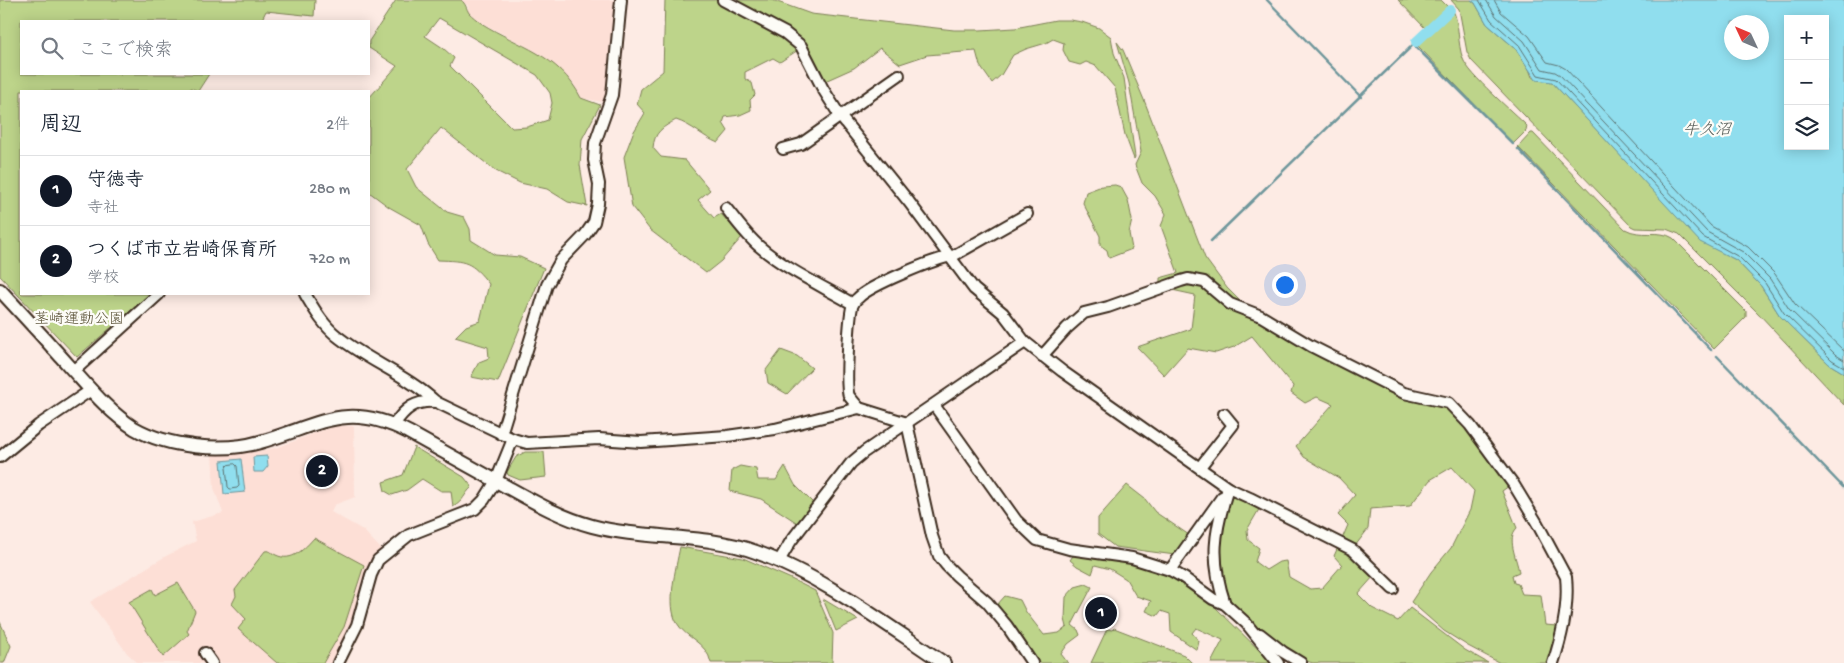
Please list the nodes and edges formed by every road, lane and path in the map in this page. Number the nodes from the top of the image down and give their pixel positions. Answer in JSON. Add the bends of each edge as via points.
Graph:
{"nodes":[{"id":1,"x":621,"y":0,"type":"edge"},
{"id":2,"x":723,"y":0,"type":"edge"},
{"id":3,"x":899,"y":75,"type":"dead end"},
{"id":4,"x":840,"y":116,"type":"junction"},
{"id":5,"x":783,"y":149,"type":"dead end"},
{"id":6,"x":726,"y":208,"type":"dead end"},
{"id":7,"x":1027,"y":214,"type":"dead end"},
{"id":8,"x":949,"y":256,"type":"junction"},
{"id":9,"x":0,"y":290,"type":"edge"},
{"id":10,"x":158,"y":295,"type":"edge"},
{"id":11,"x":306,"y":295,"type":"edge"},
{"id":12,"x":853,"y":304,"type":"junction"},
{"id":13,"x":1024,"y":342,"type":"junction"},
{"id":14,"x":1042,"y":356,"type":"junction"},
{"id":15,"x":74,"y":371,"type":"junction"},
{"id":16,"x":91,"y":390,"type":"junction"},
{"id":17,"x":436,"y":402,"type":"junction"},
{"id":18,"x":934,"y":405,"type":"junction"},
{"id":19,"x":859,"y":408,"type":"junction"},
{"id":20,"x":1224,"y":414,"type":"dead end"},
{"id":21,"x":907,"y":423,"type":"junction"},
{"id":22,"x":394,"y":425,"type":"junction"},
{"id":23,"x":502,"y":434,"type":"junction"},
{"id":24,"x":513,"y":439,"type":"junction"},
{"id":25,"x":0,"y":457,"type":"edge"},
{"id":26,"x":1200,"y":467,"type":"junction"},
{"id":27,"x":496,"y":481,"type":"junction"},
{"id":28,"x":1228,"y":488,"type":"junction"},
{"id":29,"x":779,"y":561,"type":"junction"},
{"id":30,"x":1170,"y":570,"type":"junction"},
{"id":31,"x":1393,"y":589,"type":"dead end"},
{"id":32,"x":1225,"y":604,"type":"junction"},
{"id":33,"x":1246,"y":623,"type":"junction"},
{"id":34,"x":205,"y":652,"type":"dead end"},
{"id":35,"x":212,"y":663,"type":"edge"},
{"id":36,"x":338,"y":663,"type":"edge"},
{"id":37,"x":944,"y":663,"type":"edge"},
{"id":38,"x":1032,"y":663,"type":"edge"},
{"id":39,"x":1278,"y":663,"type":"edge"},
{"id":40,"x":1301,"y":663,"type":"edge"},
{"id":41,"x":1553,"y":663,"type":"edge"}],
"edges":[{"from":1,"to":23,"type":"street","via":[[612,95],[595,143],[594,160],[599,184],[594,222],[561,260],[547,285]]},
{"from":2,"to":4,"type":"street","via":[[794,39]]},
{"from":3,"to":4,"type":"street"},
{"from":4,"to":5,"type":"street","via":[[801,144]]},
{"from":4,"to":8,"type":"street"},
{"from":6,"to":12,"type":"street","via":[[761,248]]},
{"from":7,"to":8,"type":"street"},
{"from":8,"to":12,"type":"street","via":[[870,290]]},
{"from":8,"to":13,"type":"street","via":[[974,290],[1003,313]]},
{"from":9,"to":15,"type":"street"},
{"from":10,"to":15,"type":"street"},
{"from":11,"to":17,"type":"street","via":[[322,321],[336,335]]},
{"from":12,"to":19,"type":"street","via":[[847,376],[849,395]]},
{"from":13,"to":14,"type":"street"},
{"from":13,"to":18,"type":"street"},
{"from":14,"to":26,"type":"street"},
{"from":14,"to":41,"type":"street","via":[[1084,313],[1188,279],[1204,282],[1230,304],[1261,316],[1311,346],[1404,393],[1449,403],[1470,425],[1514,485],[1566,577],[1563,626]]},
{"from":15,"to":16,"type":"street"},
{"from":16,"to":22,"type":"street","via":[[135,428],[155,437],[189,445],[258,443],[332,418],[364,418]]},
{"from":16,"to":25,"type":"street","via":[[39,425]]},
{"from":17,"to":22,"type":"street","via":[[409,406]]},
{"from":17,"to":23,"type":"street"},
{"from":18,"to":21,"type":"street"},
{"from":18,"to":30,"type":"street","via":[[1016,520],[1037,540],[1069,549],[1132,558]]},
{"from":19,"to":21,"type":"street"},
{"from":19,"to":24,"type":"street","via":[[775,429],[682,440],[599,439],[527,443]]},
{"from":20,"to":26,"type":"street","via":[[1233,425]]},
{"from":21,"to":29,"type":"street","via":[[851,464]]},
{"from":21,"to":38,"type":"street","via":[[939,556],[996,611]]},
{"from":22,"to":27,"type":"street"},
{"from":23,"to":24,"type":"street"},
{"from":24,"to":27,"type":"street"},
{"from":26,"to":28,"type":"street"},
{"from":27,"to":29,"type":"street","via":[[573,521],[632,534],[731,545]]},
{"from":27,"to":36,"type":"street","via":[[475,509],[409,534],[378,560],[357,625]]},
{"from":28,"to":30,"type":"street"},
{"from":28,"to":31,"type":"street","via":[[1352,550]]},
{"from":28,"to":32,"type":"street","via":[[1215,551],[1215,567]]},
{"from":29,"to":37,"type":"street","via":[[835,592]]},
{"from":30,"to":32,"type":"street","via":[[1212,599]]},
{"from":32,"to":33,"type":"street"},
{"from":33,"to":39,"type":"street"},
{"from":33,"to":40,"type":"street"},
{"from":34,"to":35,"type":"street"}]}
